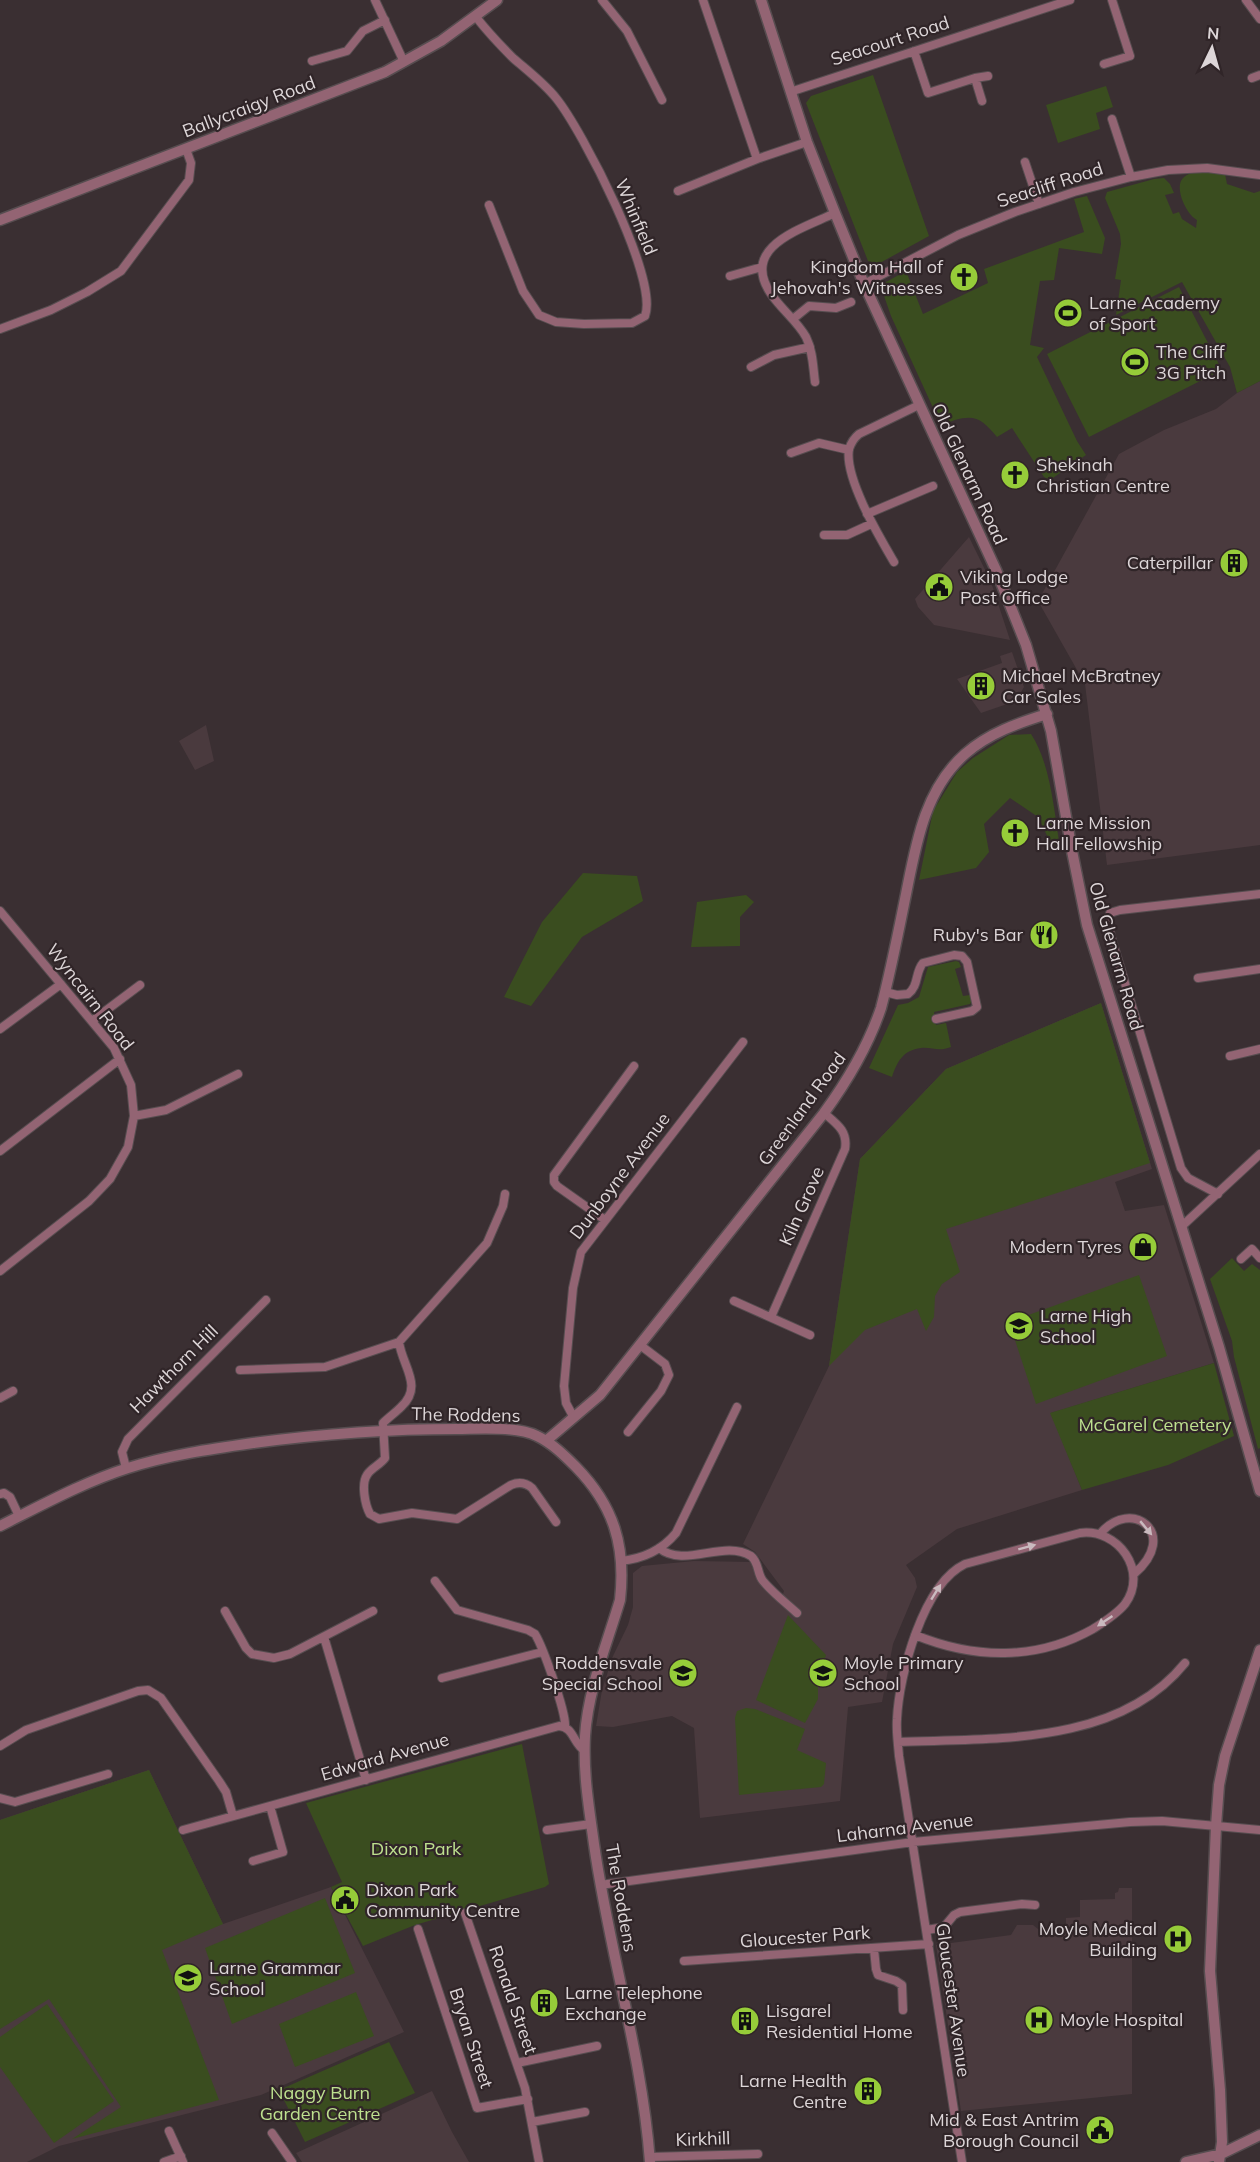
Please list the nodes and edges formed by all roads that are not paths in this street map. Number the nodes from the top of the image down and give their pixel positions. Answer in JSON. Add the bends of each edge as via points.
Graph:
{"nodes":[{"id":1,"x":375,"y":0,"type":"edge"},
{"id":2,"x":497,"y":0,"type":"edge"},
{"id":3,"x":703,"y":0,"type":"edge"},
{"id":4,"x":760,"y":0,"type":"edge"},
{"id":5,"x":1070,"y":0,"type":"edge"},
{"id":6,"x":1112,"y":0,"type":"edge"},
{"id":7,"x":1246,"y":0,"type":"edge"},
{"id":8,"x":605,"y":1,"type":"edge"},
{"id":9,"x":1060,"y":2,"type":"edge"},
{"id":10,"x":476,"y":17,"type":"junction"},
{"id":11,"x":1260,"y":19,"type":"edge"},
{"id":12,"x":385,"y":20,"type":"junction"},
{"id":13,"x":914,"y":51,"type":"junction"},
{"id":14,"x":312,"y":62,"type":"dead end"},
{"id":15,"x":404,"y":62,"type":"junction"},
{"id":16,"x":1104,"y":64,"type":"dead end"},
{"id":17,"x":988,"y":76,"type":"dead end"},
{"id":18,"x":975,"y":78,"type":"junction"},
{"id":19,"x":790,"y":92,"type":"junction"},
{"id":20,"x":662,"y":100,"type":"dead end"},
{"id":21,"x":982,"y":101,"type":"dead end"},
{"id":22,"x":1112,"y":119,"type":"dead end"},
{"id":23,"x":807,"y":142,"type":"junction"},
{"id":24,"x":186,"y":149,"type":"junction"},
{"id":25,"x":757,"y":159,"type":"junction"},
{"id":26,"x":1025,"y":162,"type":"dead end"},
{"id":27,"x":1260,"y":175,"type":"edge"},
{"id":28,"x":1131,"y":177,"type":"junction"},
{"id":29,"x":678,"y":191,"type":"dead end"},
{"id":30,"x":1039,"y":204,"type":"junction"},
{"id":31,"x":489,"y":205,"type":"dead end"},
{"id":32,"x":835,"y":213,"type":"junction"},
{"id":33,"x":0,"y":220,"type":"edge"},
{"id":34,"x":762,"y":267,"type":"junction"},
{"id":35,"x":730,"y":276,"type":"dead end"},
{"id":36,"x":864,"y":284,"type":"junction"},
{"id":37,"x":851,"y":302,"type":"dead end"},
{"id":38,"x":793,"y":319,"type":"junction"},
{"id":39,"x":0,"y":329,"type":"edge"},
{"id":40,"x":810,"y":347,"type":"junction"},
{"id":41,"x":751,"y":367,"type":"dead end"},
{"id":42,"x":815,"y":382,"type":"dead end"},
{"id":43,"x":919,"y":405,"type":"junction"},
{"id":44,"x":849,"y":450,"type":"junction"},
{"id":45,"x":791,"y":453,"type":"dead end"},
{"id":46,"x":933,"y":486,"type":"dead end"},
{"id":47,"x":867,"y":514,"type":"junction"},
{"id":48,"x":871,"y":524,"type":"junction"},
{"id":49,"x":824,"y":536,"type":"dead end"},
{"id":50,"x":894,"y":562,"type":"dead end"},
{"id":51,"x":1047,"y":714,"type":"junction"},
{"id":52,"x":1260,"y":894,"type":"edge"},
{"id":53,"x":0,"y":911,"type":"edge"},
{"id":54,"x":1260,"y":969,"type":"edge"},
{"id":55,"x":1198,"y":978,"type":"dead end"},
{"id":56,"x":61,"y":984,"type":"junction"},
{"id":57,"x":140,"y":985,"type":"dead end"},
{"id":58,"x":885,"y":992,"type":"junction"},
{"id":59,"x":936,"y":1019,"type":"dead end"},
{"id":60,"x":92,"y":1021,"type":"junction"},
{"id":61,"x":0,"y":1029,"type":"edge"},
{"id":62,"x":743,"y":1042,"type":"dead end"},
{"id":63,"x":1260,"y":1048,"type":"edge"},
{"id":64,"x":1230,"y":1056,"type":"dead end"},
{"id":65,"x":120,"y":1059,"type":"junction"},
{"id":66,"x":634,"y":1066,"type":"dead end"},
{"id":67,"x":238,"y":1074,"type":"dead end"},
{"id":68,"x":824,"y":1113,"type":"junction"},
{"id":69,"x":134,"y":1116,"type":"junction"},
{"id":70,"x":0,"y":1151,"type":"edge"},
{"id":71,"x":1260,"y":1154,"type":"edge"},
{"id":72,"x":505,"y":1194,"type":"dead end"},
{"id":73,"x":1218,"y":1194,"type":"junction"},
{"id":74,"x":605,"y":1221,"type":"junction"},
{"id":75,"x":1182,"y":1226,"type":"junction"},
{"id":76,"x":1260,"y":1258,"type":"edge"},
{"id":77,"x":1240,"y":1259,"type":"dead end"},
{"id":78,"x":0,"y":1271,"type":"edge"},
{"id":79,"x":266,"y":1300,"type":"dead end"},
{"id":80,"x":734,"y":1301,"type":"dead end"},
{"id":81,"x":771,"y":1317,"type":"junction"},
{"id":82,"x":810,"y":1335,"type":"dead end"},
{"id":83,"x":399,"y":1342,"type":"junction"},
{"id":84,"x":640,"y":1344,"type":"junction"},
{"id":85,"x":240,"y":1370,"type":"dead end"},
{"id":86,"x":737,"y":1407,"type":"dead end"},
{"id":87,"x":574,"y":1418,"type":"junction"},
{"id":88,"x":384,"y":1430,"type":"junction"},
{"id":89,"x":628,"y":1432,"type":"dead end"},
{"id":90,"x":546,"y":1441,"type":"junction"},
{"id":91,"x":126,"y":1468,"type":"junction"},
{"id":92,"x":1260,"y":1491,"type":"edge"},
{"id":93,"x":0,"y":1494,"type":"edge"},
{"id":94,"x":19,"y":1516,"type":"junction"},
{"id":95,"x":555,"y":1522,"type":"dead end"},
{"id":96,"x":0,"y":1526,"type":"edge"},
{"id":97,"x":1100,"y":1534,"type":"junction"},
{"id":98,"x":659,"y":1548,"type":"junction"},
{"id":99,"x":620,"y":1561,"type":"junction"},
{"id":100,"x":1134,"y":1574,"type":"junction"},
{"id":101,"x":435,"y":1581,"type":"dead end"},
{"id":102,"x":225,"y":1611,"type":"dead end"},
{"id":103,"x":373,"y":1611,"type":"dead end"},
{"id":104,"x":797,"y":1613,"type":"dead end"},
{"id":105,"x":915,"y":1635,"type":"junction"},
{"id":106,"x":324,"y":1637,"type":"junction"},
{"id":107,"x":1260,"y":1650,"type":"edge"},
{"id":108,"x":542,"y":1652,"type":"junction"},
{"id":109,"x":1185,"y":1663,"type":"dead end"},
{"id":110,"x":442,"y":1678,"type":"dead end"},
{"id":111,"x":565,"y":1726,"type":"junction"},
{"id":112,"x":898,"y":1742,"type":"junction"},
{"id":113,"x":0,"y":1746,"type":"edge"},
{"id":114,"x":585,"y":1751,"type":"junction"},
{"id":115,"x":108,"y":1774,"type":"dead end"},
{"id":116,"x":366,"y":1780,"type":"junction"},
{"id":117,"x":0,"y":1798,"type":"edge"},
{"id":118,"x":270,"y":1806,"type":"junction"},
{"id":119,"x":233,"y":1816,"type":"junction"},
{"id":120,"x":591,"y":1824,"type":"junction"},
{"id":121,"x":1216,"y":1826,"type":"junction"},
{"id":122,"x":183,"y":1830,"type":"dead end"},
{"id":123,"x":547,"y":1830,"type":"dead end"},
{"id":124,"x":1260,"y":1830,"type":"edge"},
{"id":125,"x":913,"y":1842,"type":"junction"},
{"id":126,"x":253,"y":1861,"type":"dead end"},
{"id":127,"x":600,"y":1885,"type":"junction"},
{"id":128,"x":1035,"y":1905,"type":"dead end"},
{"id":129,"x":465,"y":1913,"type":"dead end"},
{"id":130,"x":418,"y":1929,"type":"dead end"},
{"id":131,"x":927,"y":1930,"type":"junction"},
{"id":132,"x":929,"y":1944,"type":"junction"},
{"id":133,"x":874,"y":1949,"type":"junction"},
{"id":134,"x":684,"y":1961,"type":"dead end"},
{"id":135,"x":903,"y":2010,"type":"dead end"},
{"id":136,"x":597,"y":2046,"type":"dead end"},
{"id":137,"x":517,"y":2063,"type":"junction"},
{"id":138,"x":528,"y":2099,"type":"junction"},
{"id":139,"x":585,"y":2112,"type":"dead end"},
{"id":140,"x":532,"y":2122,"type":"junction"},
{"id":141,"x":169,"y":2131,"type":"dead end"},
{"id":142,"x":272,"y":2133,"type":"dead end"},
{"id":143,"x":1260,"y":2134,"type":"edge"},
{"id":144,"x":758,"y":2154,"type":"dead end"},
{"id":145,"x":1220,"y":2158,"type":"edge"},
{"id":146,"x":182,"y":2159,"type":"edge"},
{"id":147,"x":650,"y":2160,"type":"edge"},
{"id":148,"x":1191,"y":2161,"type":"edge"},
{"id":149,"x":164,"y":2162,"type":"edge"},
{"id":150,"x":292,"y":2162,"type":"edge"},
{"id":151,"x":539,"y":2162,"type":"edge"},
{"id":152,"x":962,"y":2162,"type":"edge"}],
"edges":[{"from":1,"to":12,"type":"street"},
{"from":2,"to":10,"type":"street","name":"Ballycraigy Road"},
{"from":3,"to":25,"type":"street"},
{"from":4,"to":19,"type":"street","name":"Old Glenarm Road"},
{"from":5,"to":9,"type":"street","name":"Seacourt Road"},
{"from":6,"to":16,"type":"street","via":[[1130,56]]},
{"from":7,"to":11,"type":"street"},
{"from":8,"to":20,"type":"street","via":[[627,31]]},
{"from":9,"to":13,"type":"street","name":"Seacourt Road"},
{"from":10,"to":15,"type":"street","name":"Ballycraigy Road"},
{"from":10,"to":31,"type":"street","name":"Whinfield","via":[[548,88],[583,139],[635,250],[647,306],[644,317],[630,323],[584,324],[556,322],[539,315],[523,291]]},
{"from":12,"to":14,"type":"street","via":[[363,31],[347,51]]},
{"from":12,"to":15,"type":"street"},
{"from":13,"to":18,"type":"street","via":[[928,93]]},
{"from":13,"to":19,"type":"street","name":"Seacourt Road"},
{"from":15,"to":24,"type":"street","name":"Ballycraigy Road","via":[[366,81]]},
{"from":17,"to":18,"type":"street"},
{"from":18,"to":21,"type":"street"},
{"from":19,"to":23,"type":"street","name":"Old Glenarm Road"},
{"from":22,"to":28,"type":"street"},
{"from":23,"to":25,"type":"street"},
{"from":23,"to":32,"type":"street","name":"Old Glenarm Road"},
{"from":24,"to":33,"type":"street","name":"Ballycraigy Road"},
{"from":24,"to":39,"type":"street","via":[[191,163],[189,180],[121,271],[51,310]]},
{"from":25,"to":29,"type":"street"},
{"from":26,"to":30,"type":"street"},
{"from":27,"to":28,"type":"street","name":"Seacliff Road","via":[[1200,168]]},
{"from":28,"to":30,"type":"street","name":"Seacliff Road"},
{"from":30,"to":36,"type":"street","name":"Seacliff Road","via":[[958,235]]},
{"from":32,"to":34,"type":"street","via":[[778,241],[767,252]]},
{"from":32,"to":36,"type":"street","name":"Old Glenarm Road"},
{"from":34,"to":35,"type":"street"},
{"from":34,"to":38,"type":"street","via":[[770,293]]},
{"from":36,"to":43,"type":"street","name":"Old Glenarm Road"},
{"from":37,"to":38,"type":"street","via":[[834,308],[809,306]]},
{"from":38,"to":40,"type":"street"},
{"from":40,"to":41,"type":"street","via":[[774,355]]},
{"from":40,"to":42,"type":"street"},
{"from":43,"to":44,"type":"street","via":[[859,434]]},
{"from":43,"to":51,"type":"street","name":"Old Glenarm Road","via":[[1011,607]]},
{"from":44,"to":45,"type":"street","via":[[819,443]]},
{"from":44,"to":47,"type":"street"},
{"from":46,"to":47,"type":"street"},
{"from":47,"to":48,"type":"street"},
{"from":48,"to":49,"type":"street","via":[[847,535]]},
{"from":48,"to":50,"type":"street"},
{"from":51,"to":58,"type":"street","name":"Greenland Road","via":[[1014,725],[979,744],[952,767],[934,794],[915,850]]},
{"from":51,"to":75,"type":"street","name":"Old Glenarm Road","via":[[1087,925]]},
{"from":52,"to":73,"type":"street","via":[[1119,910],[1110,913],[1108,920],[1181,1168],[1188,1178]]},
{"from":53,"to":56,"type":"street","name":"Wyncairn Road"},
{"from":54,"to":55,"type":"street"},
{"from":56,"to":60,"type":"street","name":"Wyncairn Road"},
{"from":56,"to":61,"type":"street"},
{"from":57,"to":60,"type":"street"},
{"from":58,"to":59,"type":"street","via":[[908,994],[915,988],[922,963],[962,956],[967,962],[977,1007]]},
{"from":58,"to":68,"type":"street","name":"Greenland Road","via":[[865,1048]]},
{"from":60,"to":65,"type":"street","name":"Wyncairn Road"},
{"from":62,"to":74,"type":"street","name":"Dunboyne Avenue"},
{"from":63,"to":64,"type":"street"},
{"from":65,"to":69,"type":"street","name":"Wyncairn Road","via":[[131,1085]]},
{"from":65,"to":70,"type":"street"},
{"from":66,"to":74,"type":"street","via":[[554,1175],[557,1186]]},
{"from":67,"to":69,"type":"street","via":[[166,1110]]},
{"from":68,"to":81,"type":"street","name":"Kiln Grove","via":[[844,1131],[845,1149]]},
{"from":68,"to":84,"type":"street","name":"Greenland Road"},
{"from":69,"to":78,"type":"street","name":"Wyncairn Road","via":[[128,1147],[110,1179],[89,1201]]},
{"from":71,"to":73,"type":"street"},
{"from":72,"to":83,"type":"street","via":[[487,1243]]},
{"from":73,"to":75,"type":"street"},
{"from":74,"to":87,"type":"street","name":"Dunboyne Avenue","via":[[583,1250],[574,1282],[564,1386]]},
{"from":75,"to":92,"type":"street","name":"Old Glenarm Road"},
{"from":76,"to":77,"type":"street","via":[[1251,1249]]},
{"from":79,"to":91,"type":"street","name":"Hawthorn Hill","via":[[128,1439],[123,1450]]},
{"from":80,"to":81,"type":"street"},
{"from":81,"to":82,"type":"street"},
{"from":83,"to":85,"type":"street","via":[[326,1367]]},
{"from":83,"to":88,"type":"street","via":[[413,1383],[402,1406],[383,1423]]},
{"from":84,"to":87,"type":"street","name":"Greenland Road","via":[[600,1395]]},
{"from":84,"to":89,"type":"street","via":[[665,1364],[669,1376]]},
{"from":86,"to":98,"type":"street","via":[[678,1530]]},
{"from":87,"to":90,"type":"street","name":"Greenland Road"},
{"from":88,"to":90,"type":"street","name":"The Roddens","via":[[514,1431]]},
{"from":88,"to":91,"type":"street","name":"The Roddens","via":[[233,1446]]},
{"from":88,"to":95,"type":"street","via":[[385,1458],[365,1480],[368,1510],[375,1518],[416,1513],[458,1519],[520,1483],[532,1488]]},
{"from":90,"to":99,"type":"street","name":"The Roddens","via":[[586,1478],[606,1506],[616,1533]]},
{"from":91,"to":94,"type":"street","name":"The Roddens"},
{"from":93,"to":94,"type":"street","via":[[10,1497]]},
{"from":94,"to":96,"type":"street","name":"The Roddens"},
{"from":97,"to":100,"type":"street","via":[[1123,1549]]},
{"from":97,"to":100,"type":"street","one_way":true,"via":[[1110,1524],[1127,1519],[1139,1520],[1147,1526],[1153,1534],[1153,1547],[1147,1561]]},
{"from":105,"to":97,"type":"street","name":"Gloucester Avenue","one_way":true,"via":[[930,1602],[954,1570],[970,1562],[1080,1533]]},
{"from":98,"to":99,"type":"street"},
{"from":98,"to":104,"type":"street","via":[[674,1556],[732,1552],[750,1556],[763,1581]]},
{"from":99,"to":114,"type":"street","name":"The Roddens","via":[[620,1600],[592,1695]]},
{"from":100,"to":105,"type":"street","one_way":true,"via":[[1128,1599],[1114,1615],[1078,1637],[1048,1647],[1008,1654],[978,1653]]},
{"from":101,"to":108,"type":"street","via":[[458,1610],[528,1630],[535,1634]]},
{"from":102,"to":106,"type":"street","via":[[246,1648],[263,1657],[280,1658]]},
{"from":103,"to":106,"type":"street"},
{"from":105,"to":112,"type":"street","name":"Gloucester Avenue","via":[[898,1707]]},
{"from":106,"to":116,"type":"street"},
{"from":107,"to":121,"type":"street","via":[[1225,1756]]},
{"from":108,"to":110,"type":"street"},
{"from":108,"to":111,"type":"street"},
{"from":109,"to":112,"type":"street","via":[[1167,1683],[1136,1704],[1074,1727],[1025,1737]]},
{"from":111,"to":114,"type":"street"},
{"from":111,"to":116,"type":"street","name":"Edward Avenue"},
{"from":112,"to":125,"type":"street","name":"Gloucester Avenue"},
{"from":113,"to":119,"type":"street","via":[[26,1730],[148,1690],[161,1698],[219,1781]]},
{"from":114,"to":120,"type":"street","name":"The Roddens"},
{"from":115,"to":117,"type":"street","via":[[15,1802]]},
{"from":116,"to":118,"type":"street","name":"Edward Avenue"},
{"from":118,"to":119,"type":"street","name":"Edward Avenue"},
{"from":118,"to":126,"type":"street","via":[[283,1852]]},
{"from":119,"to":122,"type":"street","name":"Edward Avenue"},
{"from":120,"to":123,"type":"street"},
{"from":120,"to":127,"type":"street","name":"The Roddens"},
{"from":121,"to":124,"type":"street","name":"Laharna Avenue"},
{"from":121,"to":125,"type":"street","name":"Laharna Avenue","via":[[1142,1821]]},
{"from":121,"to":145,"type":"street","via":[[1210,1971],[1220,2090]]},
{"from":125,"to":127,"type":"street","name":"Laharna Avenue"},
{"from":125,"to":131,"type":"street","name":"Gloucester Avenue"},
{"from":127,"to":147,"type":"street","name":"The Roddens","via":[[639,2070]]},
{"from":128,"to":131,"type":"street","via":[[960,1912],[944,1927]]},
{"from":129,"to":137,"type":"street","name":"Ronald Street"},
{"from":130,"to":138,"type":"street","name":"Bryan Street","via":[[477,2108]]},
{"from":131,"to":132,"type":"street","name":"Gloucester Avenue"},
{"from":132,"to":133,"type":"street","name":"Gloucester Park"},
{"from":132,"to":152,"type":"street","name":"Gloucester Avenue"},
{"from":133,"to":134,"type":"street","name":"Gloucester Park"},
{"from":133,"to":135,"type":"street","via":[[878,1975],[902,1985]]},
{"from":136,"to":137,"type":"street"},
{"from":137,"to":138,"type":"street","name":"Ronald Street"},
{"from":138,"to":140,"type":"street","name":"Ronald Street"},
{"from":139,"to":140,"type":"street"},
{"from":140,"to":151,"type":"street","name":"Ronald Street"},
{"from":141,"to":146,"type":"street"},
{"from":142,"to":150,"type":"street"},
{"from":143,"to":145,"type":"street"},
{"from":144,"to":147,"type":"street","name":"Kirkhill"},
{"from":145,"to":148,"type":"street"},
{"from":146,"to":149,"type":"street"}]}
